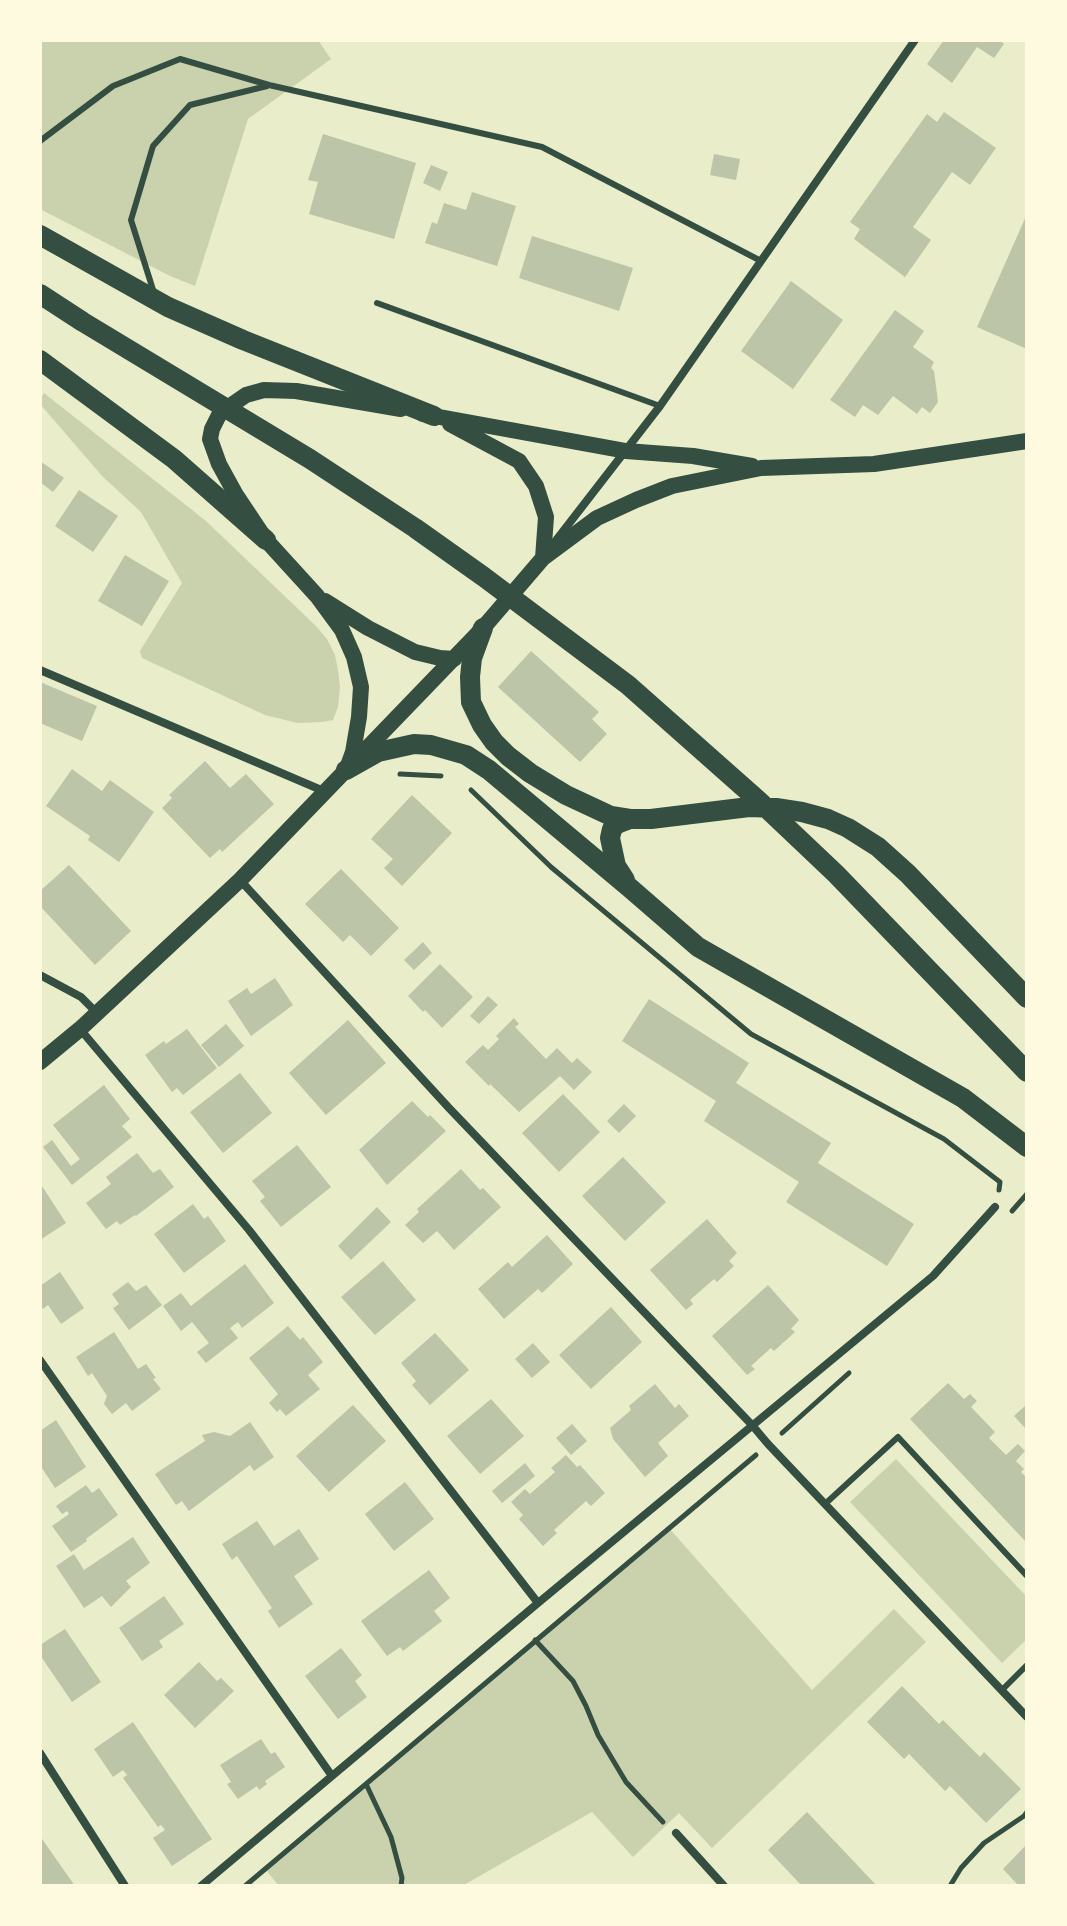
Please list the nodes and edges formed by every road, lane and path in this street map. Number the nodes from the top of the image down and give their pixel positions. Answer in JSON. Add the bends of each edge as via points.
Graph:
{"nodes":[{"id":1,"x":915,"y":40,"type":"edge"},
{"id":2,"x":269,"y":85,"type":"junction"},
{"id":3,"x":40,"y":141,"type":"edge"},
{"id":4,"x":40,"y":235,"type":"edge"},
{"id":5,"x":761,"y":261,"type":"junction"},
{"id":6,"x":40,"y":294,"type":"edge"},
{"id":7,"x":157,"y":301,"type":"junction"},
{"id":8,"x":377,"y":303,"type":"dead end"},
{"id":9,"x":40,"y":360,"type":"edge"},
{"id":10,"x":660,"y":406,"type":"junction"},
{"id":11,"x":434,"y":416,"type":"junction"},
{"id":12,"x":1027,"y":441,"type":"edge"},
{"id":13,"x":626,"y":451,"type":"junction"},
{"id":14,"x":761,"y":468,"type":"junction"},
{"id":15,"x":266,"y":540,"type":"junction"},
{"id":16,"x":543,"y":558,"type":"junction"},
{"id":17,"x":317,"y":596,"type":"junction"},
{"id":18,"x":483,"y":628,"type":"junction"},
{"id":19,"x":454,"y":659,"type":"junction"},
{"id":20,"x":40,"y":670,"type":"edge"},
{"id":21,"x":346,"y":770,"type":"junction"},
{"id":22,"x":326,"y":792,"type":"junction"},
{"id":23,"x":630,"y":819,"type":"junction"},
{"id":24,"x":240,"y":880,"type":"junction"},
{"id":25,"x":630,"y":888,"type":"junction"},
{"id":26,"x":40,"y":975,"type":"edge"},
{"id":27,"x":1027,"y":998,"type":"edge"},
{"id":28,"x":97,"y":1013,"type":"junction"},
{"id":29,"x":80,"y":1029,"type":"junction"},
{"id":30,"x":40,"y":1062,"type":"edge"},
{"id":31,"x":1027,"y":1072,"type":"edge"},
{"id":32,"x":1027,"y":1147,"type":"edge"},
{"id":33,"x":995,"y":1207,"type":"dead end"},
{"id":34,"x":40,"y":1360,"type":"edge"},
{"id":35,"x":752,"y":1425,"type":"junction"},
{"id":36,"x":768,"y":1444,"type":"junction"},
{"id":37,"x":825,"y":1504,"type":"junction"},
{"id":38,"x":1027,"y":1576,"type":"edge"},
{"id":39,"x":538,"y":1603,"type":"junction"},
{"id":40,"x":535,"y":1640,"type":"junction"},
{"id":41,"x":1027,"y":1665,"type":"edge"},
{"id":42,"x":1002,"y":1690,"type":"junction"},
{"id":43,"x":1027,"y":1717,"type":"edge"},
{"id":44,"x":40,"y":1753,"type":"edge"},
{"id":45,"x":332,"y":1776,"type":"junction"},
{"id":46,"x":366,"y":1784,"type":"junction"},
{"id":47,"x":1027,"y":1812,"type":"edge"},
{"id":48,"x":676,"y":1833,"type":"joint"},
{"id":49,"x":125,"y":1886,"type":"edge"},
{"id":50,"x":201,"y":1886,"type":"edge"},
{"id":51,"x":245,"y":1886,"type":"edge"},
{"id":52,"x":401,"y":1886,"type":"edge"},
{"id":53,"x":724,"y":1886,"type":"edge"},
{"id":54,"x":950,"y":1886,"type":"edge"}],
"edges":[{"from":1,"to":5,"type":"street"},
{"from":2,"to":3,"type":"lane","via":[[180,59],[113,86]]},
{"from":2,"to":5,"type":"lane","via":[[542,147]]},
{"from":2,"to":7,"type":"lane","via":[[190,105],[153,146],[131,220]]},
{"from":4,"to":7,"type":"main road"},
{"from":5,"to":10,"type":"street"},
{"from":6,"to":31,"type":"main road","via":[[415,528],[628,685],[836,874]]},
{"from":7,"to":11,"type":"main road"},
{"from":8,"to":10,"type":"lane"},
{"from":9,"to":15,"type":"main road","via":[[174,459]]},
{"from":10,"to":13,"type":"street"},
{"from":11,"to":13,"type":"main road"},
{"from":11,"to":15,"type":"main road","via":[[274,389],[246,395],[220,413],[210,439],[219,464]]},
{"from":11,"to":16,"type":"main road","via":[[519,461],[536,486],[546,517]]},
{"from":12,"to":14,"type":"main road","via":[[874,464]]},
{"from":13,"to":14,"type":"main road"},
{"from":13,"to":16,"type":"street"},
{"from":14,"to":16,"type":"main road","via":[[672,486],[636,500],[597,518]]},
{"from":15,"to":17,"type":"main road"},
{"from":16,"to":18,"type":"main road"},
{"from":17,"to":19,"type":"main road","via":[[415,652]]},
{"from":17,"to":21,"type":"main road","via":[[342,630],[361,687]]},
{"from":18,"to":19,"type":"main road"},
{"from":18,"to":23,"type":"main road","via":[[472,658],[469,689],[476,714],[494,742],[566,795]]},
{"from":19,"to":21,"type":"main road"},
{"from":20,"to":22,"type":"street"},
{"from":21,"to":22,"type":"main road"},
{"from":21,"to":25,"type":"main road","via":[[378,752],[414,744],[466,755]]},
{"from":22,"to":24,"type":"main road"},
{"from":23,"to":25,"type":"main road","via":[[617,824],[610,838],[616,866]]},
{"from":23,"to":27,"type":"main road","via":[[763,808],[802,812],[848,828],[908,874]]},
{"from":24,"to":28,"type":"main road"},
{"from":24,"to":35,"type":"street"},
{"from":25,"to":32,"type":"main road","via":[[698,947],[963,1098]]},
{"from":26,"to":28,"type":"street","via":[[81,997]]},
{"from":28,"to":29,"type":"main road"},
{"from":29,"to":30,"type":"main road"},
{"from":29,"to":39,"type":"street","via":[[249,1230]]},
{"from":33,"to":35,"type":"street","via":[[933,1276]]},
{"from":34,"to":45,"type":"street"},
{"from":35,"to":36,"type":"street"},
{"from":35,"to":39,"type":"street"},
{"from":36,"to":37,"type":"street"},
{"from":36,"to":40,"type":"path"},
{"from":37,"to":38,"type":"lane","via":[[898,1437]]},
{"from":37,"to":42,"type":"street"},
{"from":39,"to":45,"type":"street"},
{"from":40,"to":46,"type":"path"},
{"from":40,"to":48,"type":"path","via":[[573,1681],[626,1782]]},
{"from":41,"to":42,"type":"lane"},
{"from":42,"to":43,"type":"street"},
{"from":44,"to":49,"type":"street"},
{"from":45,"to":50,"type":"street"},
{"from":46,"to":51,"type":"path"},
{"from":46,"to":52,"type":"path","via":[[391,1837]]},
{"from":47,"to":54,"type":"path","via":[[984,1843]]},
{"from":48,"to":53,"type":"street"}]}
